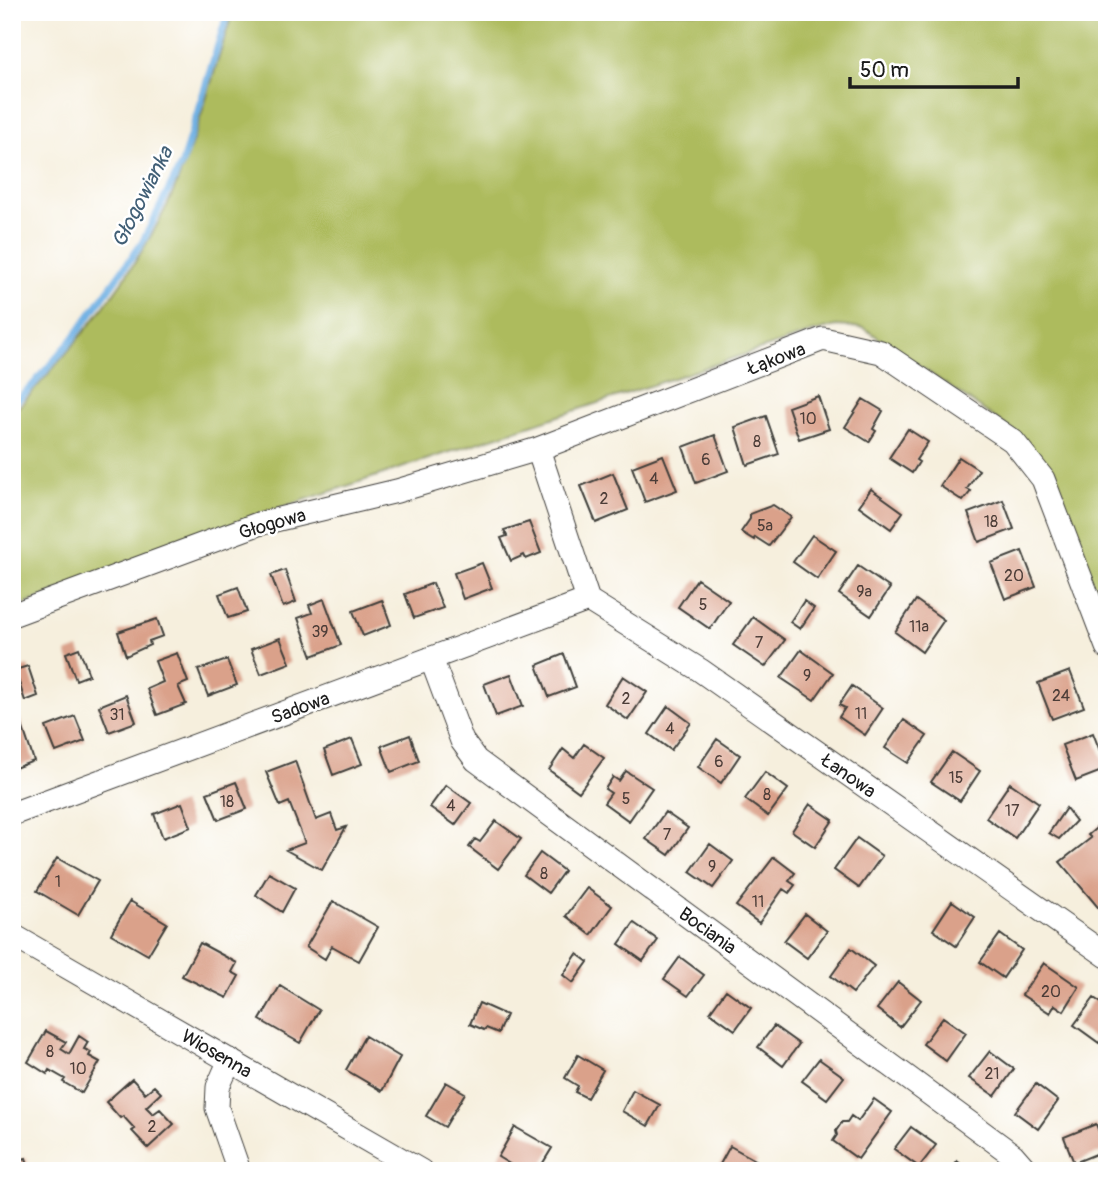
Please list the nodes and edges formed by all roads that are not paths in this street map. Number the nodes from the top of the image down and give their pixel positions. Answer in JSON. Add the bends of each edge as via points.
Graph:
{"nodes":[{"id":1,"x":538,"y":449,"type":"junction"},
{"id":2,"x":587,"y":600,"type":"junction"},
{"id":3,"x":12,"y":614,"type":"edge"},
{"id":4,"x":1107,"y":647,"type":"edge"},
{"id":5,"x":432,"y":658,"type":"junction"},
{"id":6,"x":12,"y":814,"type":"edge"},
{"id":7,"x":12,"y":935,"type":"edge"},
{"id":8,"x":1107,"y":956,"type":"edge"},
{"id":9,"x":230,"y":1060,"type":"junction"},
{"id":10,"x":239,"y":1171,"type":"edge"},
{"id":11,"x":421,"y":1171,"type":"edge"},
{"id":12,"x":1027,"y":1171,"type":"edge"}],
"edges":[{"from":1,"to":2,"type":"street"},
{"from":1,"to":3,"type":"street","name":"Głogowa","via":[[397,491],[258,524]]},
{"from":1,"to":4,"type":"street","name":"Łąkowa","via":[[823,339],[881,352],[1013,441],[1043,479]]},
{"from":2,"to":5,"type":"street","name":"Sadowa"},
{"from":2,"to":8,"type":"street","name":"Łanowa","via":[[700,670]]},
{"from":5,"to":6,"type":"street","name":"Sadowa"},
{"from":5,"to":12,"type":"street","name":"Bociania","via":[[461,741],[476,760],[1013,1156]]},
{"from":7,"to":9,"type":"street","name":"Wiosenna"},
{"from":9,"to":10,"type":"street","via":[[218,1087],[217,1108]]},
{"from":9,"to":11,"type":"street","name":"Wiosenna"}]}
